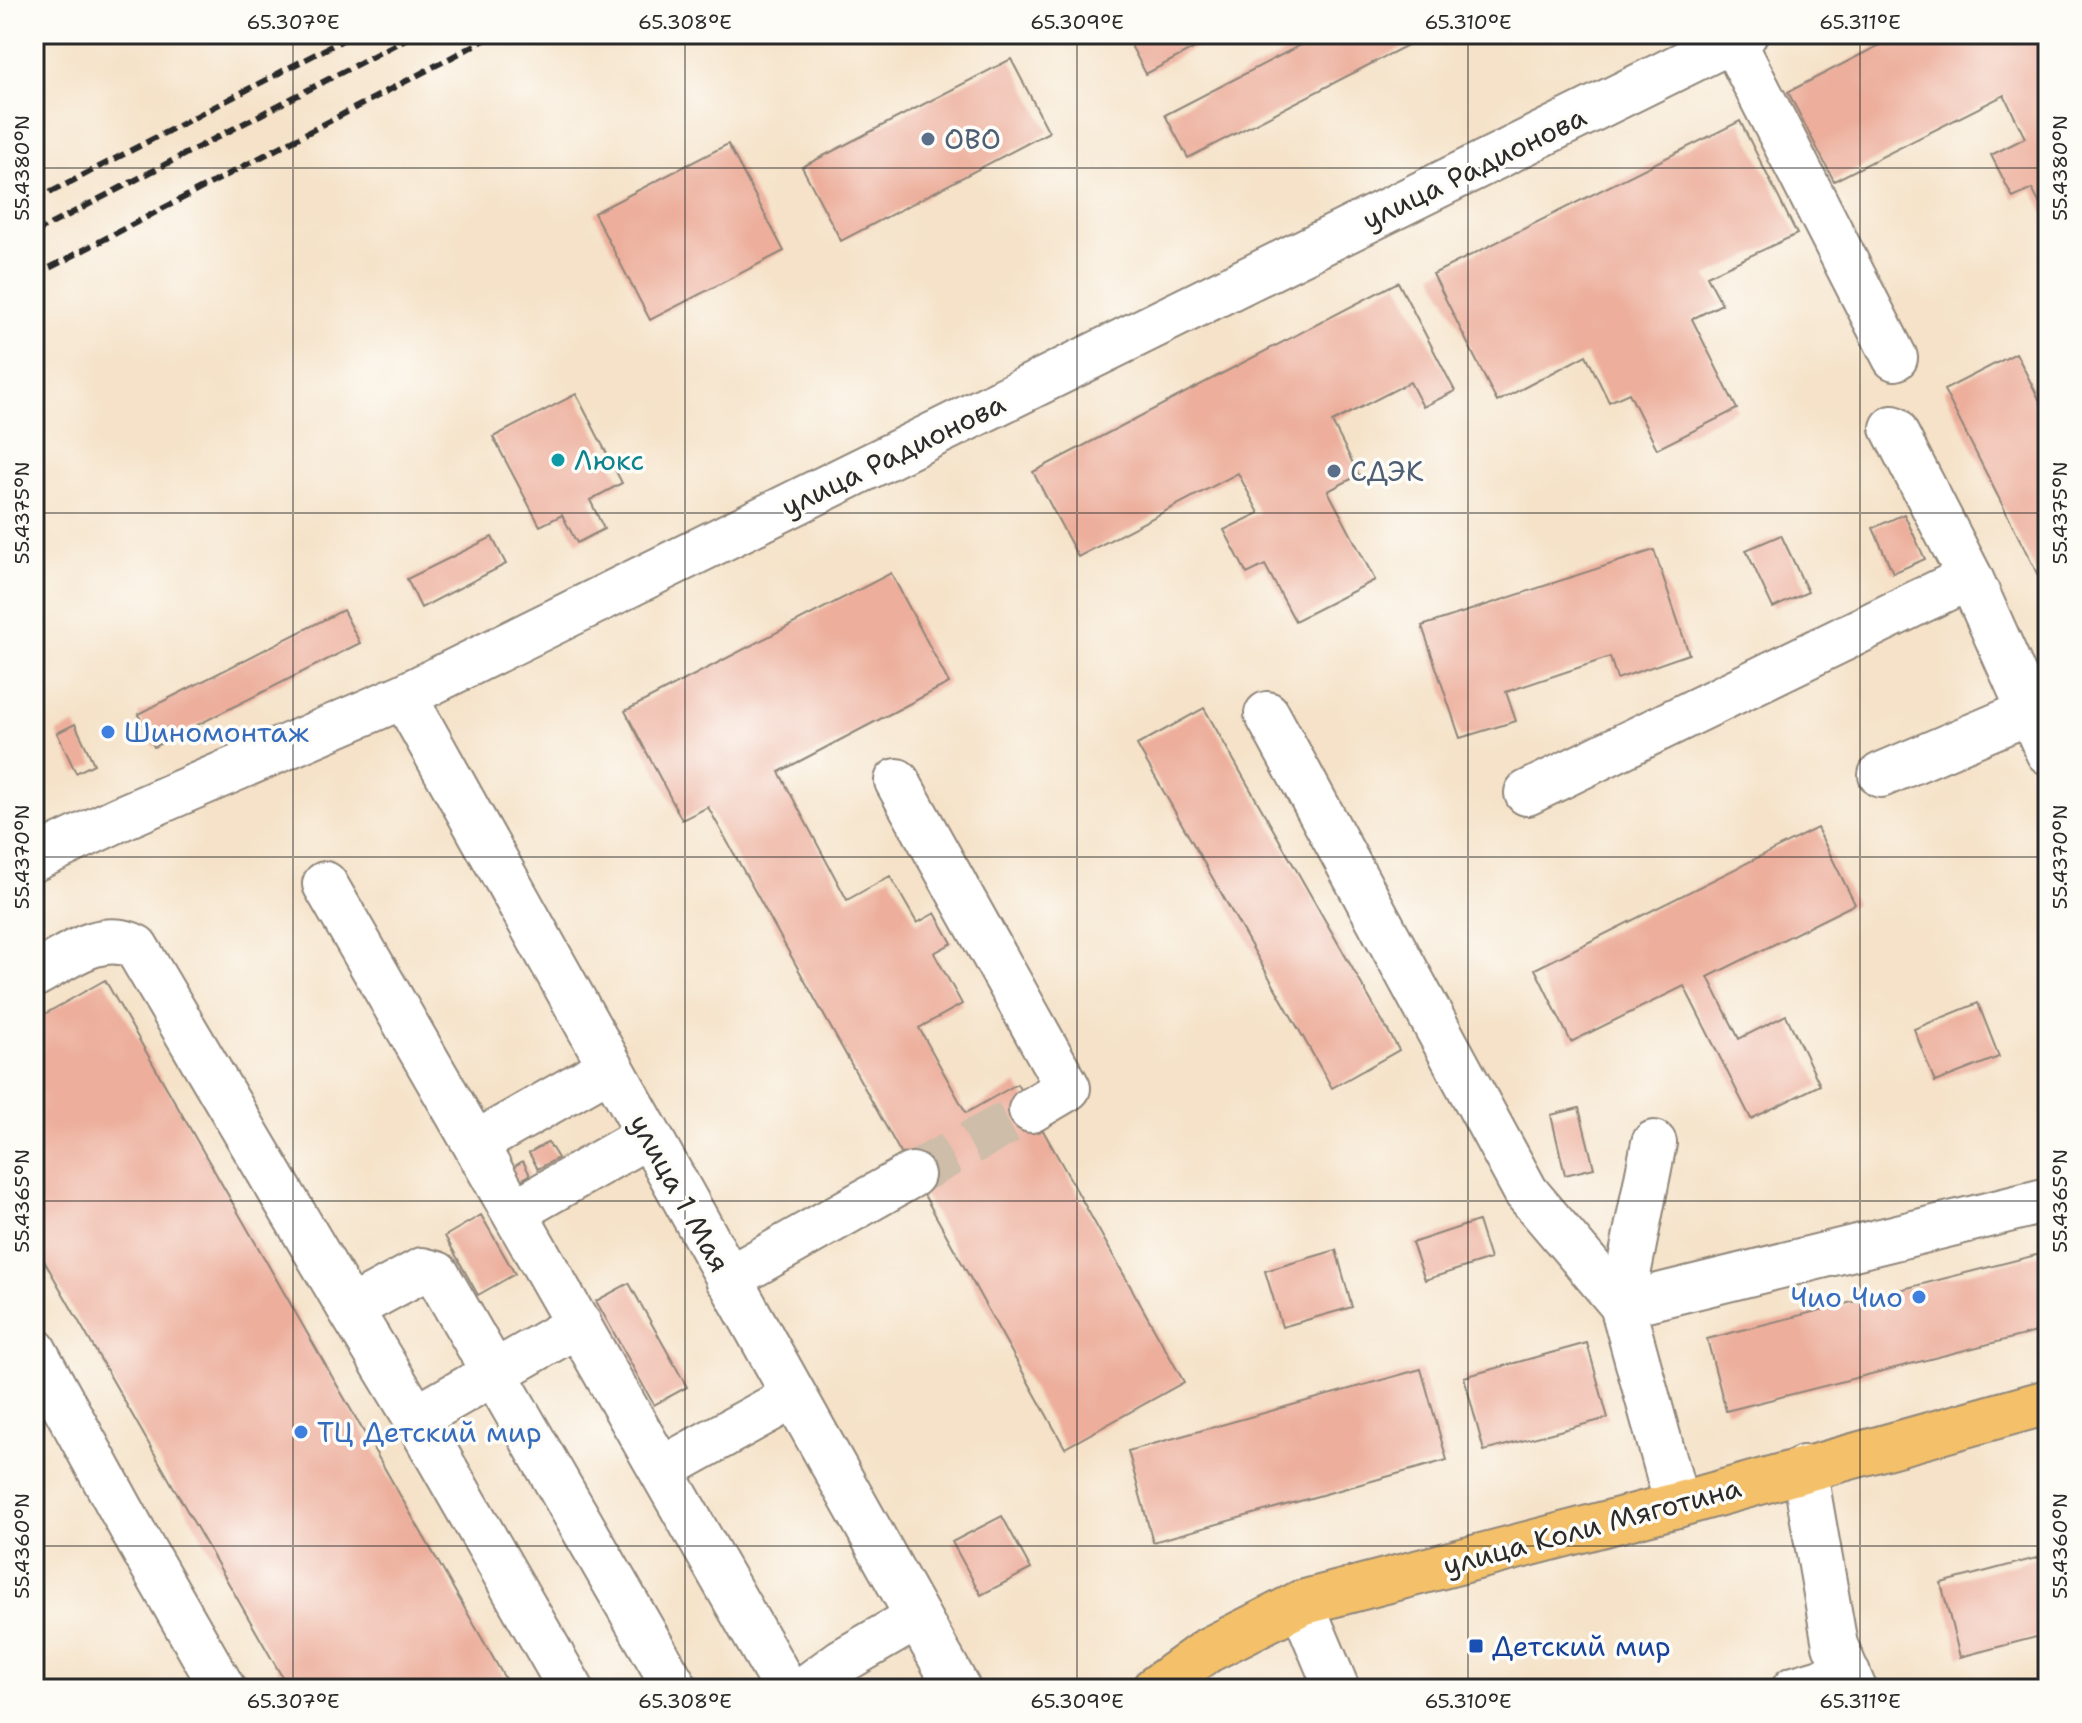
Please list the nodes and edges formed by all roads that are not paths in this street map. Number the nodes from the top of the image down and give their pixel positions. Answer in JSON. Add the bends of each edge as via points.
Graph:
{"nodes":[{"id":1,"x":1739,"y":37,"type":"edge"},
{"id":2,"x":1895,"y":358,"type":"dead end"},
{"id":3,"x":1893,"y":428,"type":"dead end"},
{"id":4,"x":1970,"y":577,"type":"junction"},
{"id":5,"x":404,"y":696,"type":"junction"},
{"id":6,"x":2029,"y":712,"type":"junction"},
{"id":7,"x":1267,"y":714,"type":"dead end"},
{"id":8,"x":2048,"y":752,"type":"edge"},
{"id":9,"x":1881,"y":775,"type":"dead end"},
{"id":10,"x":897,"y":781,"type":"dead end"},
{"id":11,"x":1527,"y":793,"type":"dead end"},
{"id":12,"x":34,"y":859,"type":"edge"},
{"id":13,"x":325,"y":884,"type":"dead end"},
{"id":14,"x":34,"y":975,"type":"edge"},
{"id":15,"x":609,"y":1068,"type":"junction"},
{"id":16,"x":1031,"y":1110,"type":"tunnel mouth"},
{"id":17,"x":647,"y":1136,"type":"junction"},
{"id":18,"x":1654,"y":1143,"type":"dead end"},
{"id":19,"x":475,"y":1144,"type":"junction"},
{"id":20,"x":912,"y":1175,"type":"tunnel mouth"},
{"id":21,"x":2048,"y":1200,"type":"edge"},
{"id":22,"x":514,"y":1212,"type":"junction"},
{"id":23,"x":728,"y":1279,"type":"junction"},
{"id":24,"x":1622,"y":1305,"type":"junction"},
{"id":25,"x":350,"y":1309,"type":"junction"},
{"id":26,"x":579,"y":1324,"type":"junction"},
{"id":27,"x":34,"y":1350,"type":"edge"},
{"id":28,"x":494,"y":1372,"type":"junction"},
{"id":29,"x":794,"y":1396,"type":"junction"},
{"id":30,"x":2048,"y":1402,"type":"edge"},
{"id":31,"x":416,"y":1418,"type":"junction"},
{"id":32,"x":1804,"y":1468,"type":"junction"},
{"id":33,"x":662,"y":1469,"type":"junction"},
{"id":34,"x":1677,"y":1505,"type":"junction"},
{"id":35,"x":1301,"y":1603,"type":"junction"},
{"id":36,"x":918,"y":1617,"type":"junction"},
{"id":37,"x":1851,"y":1681,"type":"edge"},
{"id":38,"x":223,"y":1689,"type":"edge"},
{"id":39,"x":571,"y":1689,"type":"edge"},
{"id":40,"x":676,"y":1689,"type":"edge"},
{"id":41,"x":786,"y":1689,"type":"edge"},
{"id":42,"x":804,"y":1689,"type":"edge"},
{"id":43,"x":958,"y":1689,"type":"edge"},
{"id":44,"x":1154,"y":1689,"type":"edge"},
{"id":45,"x":1337,"y":1689,"type":"edge"},
{"id":46,"x":1794,"y":1689,"type":"edge"}],
"edges":[{"from":1,"to":2,"type":"street"},
{"from":1,"to":5,"type":"street","name":"улица Радионова"},
{"from":3,"to":4,"type":"street"},
{"from":4,"to":6,"type":"street"},
{"from":4,"to":11,"type":"street"},
{"from":5,"to":12,"type":"street","name":"улица Радионова"},
{"from":5,"to":15,"type":"street","name":"улица 1 Мая"},
{"from":6,"to":8,"type":"street"},
{"from":6,"to":9,"type":"street"},
{"from":7,"to":24,"type":"street","via":[[1526,1192]]},
{"from":10,"to":16,"type":"street","via":[[1068,1088]]},
{"from":13,"to":19,"type":"street"},
{"from":14,"to":25,"type":"street","via":[[97,942],[122,940],[136,947]]},
{"from":15,"to":17,"type":"street","name":"улица 1 Мая"},
{"from":15,"to":19,"type":"street"},
{"from":17,"to":22,"type":"street"},
{"from":17,"to":23,"type":"street","name":"улица 1 Мая"},
{"from":18,"to":24,"type":"street"},
{"from":19,"to":22,"type":"street"},
{"from":20,"to":23,"type":"street"},
{"from":21,"to":24,"type":"street"},
{"from":22,"to":26,"type":"street"},
{"from":23,"to":29,"type":"street","name":"улица 1 Мая"},
{"from":24,"to":34,"type":"street"},
{"from":25,"to":28,"type":"street","via":[[422,1270],[437,1274]]},
{"from":25,"to":31,"type":"street"},
{"from":26,"to":28,"type":"street"},
{"from":26,"to":33,"type":"street"},
{"from":27,"to":38,"type":"street"},
{"from":28,"to":31,"type":"street"},
{"from":28,"to":40,"type":"street"},
{"from":29,"to":33,"type":"street"},
{"from":29,"to":36,"type":"street","name":"улица 1 Мая"},
{"from":30,"to":32,"type":"main road","name":"улица Коли Мяготина"},
{"from":31,"to":39,"type":"street"},
{"from":32,"to":34,"type":"main road","name":"улица Коли Мяготина"},
{"from":32,"to":37,"type":"street","via":[[1835,1645]]},
{"from":33,"to":41,"type":"street"},
{"from":34,"to":35,"type":"main road","name":"улица Коли Мяготина"},
{"from":35,"to":44,"type":"main road","name":"улица Коли Мяготина","via":[[1208,1650]]},
{"from":35,"to":45,"type":"street"},
{"from":36,"to":42,"type":"street"},
{"from":36,"to":43,"type":"street","name":"улица 1 Мая"},
{"from":37,"to":46,"type":"street"}]}
